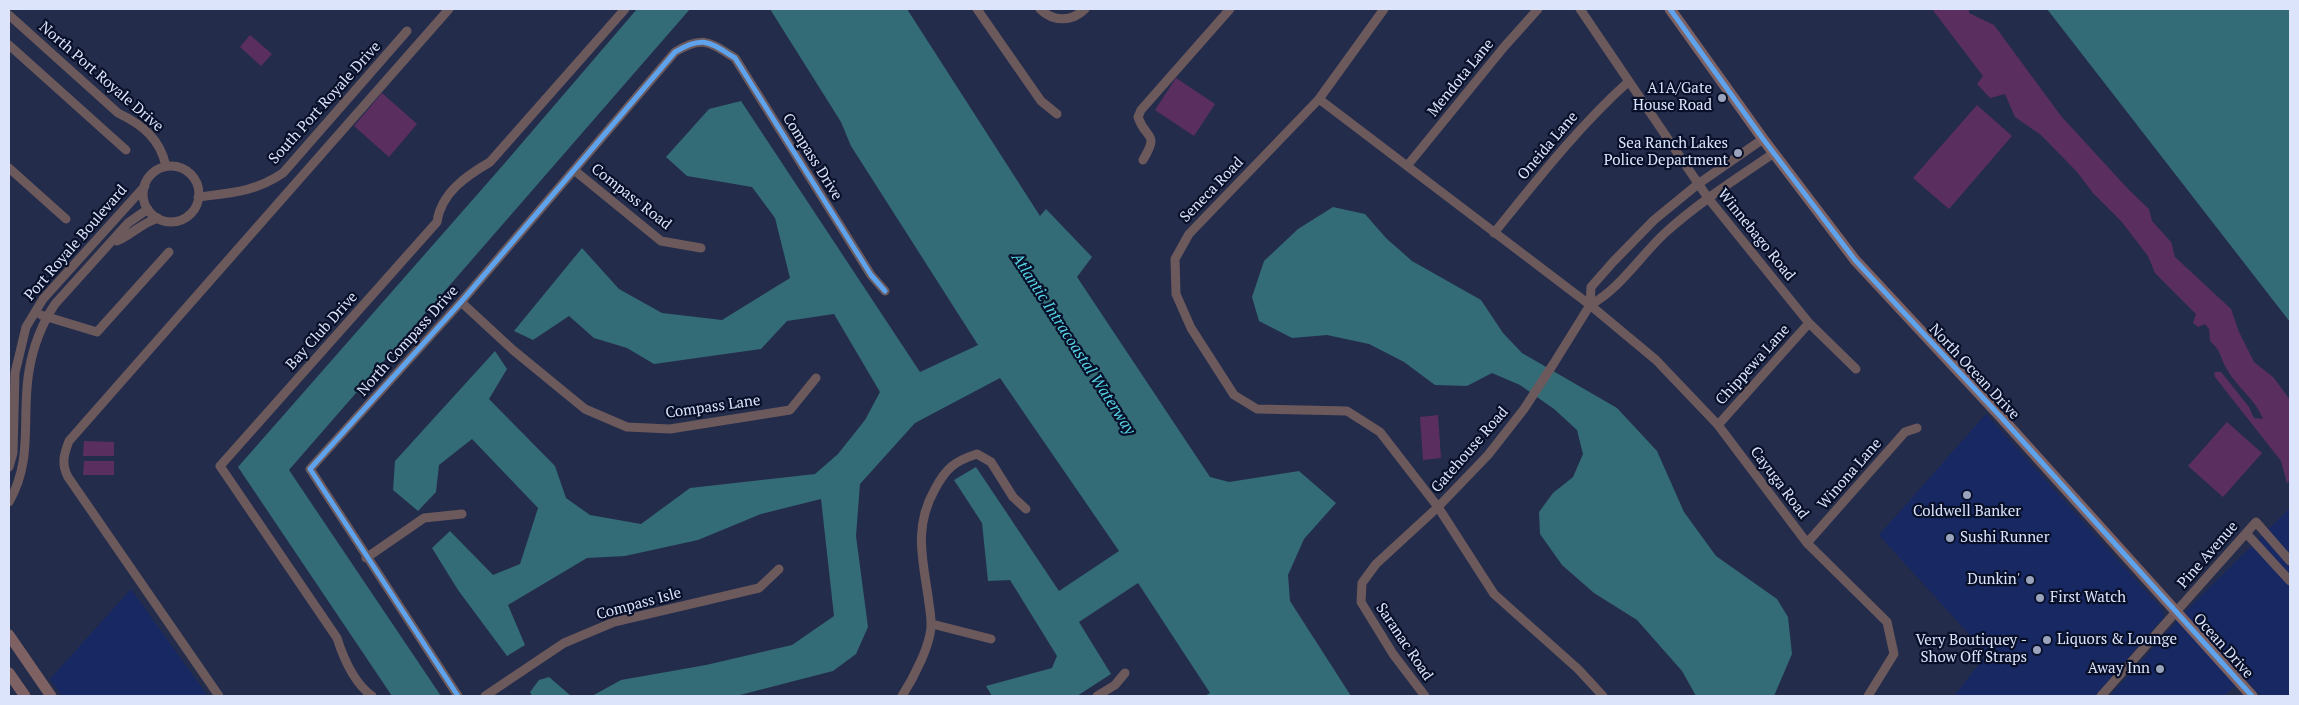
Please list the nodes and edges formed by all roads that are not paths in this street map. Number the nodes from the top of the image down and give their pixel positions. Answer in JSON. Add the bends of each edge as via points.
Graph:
{"nodes":[{"id":1,"x":449,"y":9,"type":"edge"},
{"id":2,"x":624,"y":9,"type":"edge"},
{"id":3,"x":978,"y":9,"type":"edge"},
{"id":4,"x":1040,"y":9,"type":"edge"},
{"id":5,"x":1085,"y":9,"type":"edge"},
{"id":6,"x":1230,"y":9,"type":"edge"},
{"id":7,"x":1384,"y":9,"type":"edge"},
{"id":8,"x":1538,"y":9,"type":"edge"},
{"id":9,"x":1580,"y":9,"type":"edge"},
{"id":10,"x":1670,"y":9,"type":"edge"},
{"id":11,"x":9,"y":15,"type":"edge"},
{"id":12,"x":407,"y":31,"type":"dead end"},
{"id":13,"x":711,"y":43,"type":"joint"},
{"id":14,"x":9,"y":44,"type":"edge"},
{"id":15,"x":1628,"y":82,"type":"junction"},
{"id":16,"x":1319,"y":99,"type":"junction"},
{"id":17,"x":1057,"y":114,"type":"dead end"},
{"id":18,"x":1764,"y":140,"type":"junction"},
{"id":19,"x":126,"y":150,"type":"dead end"},
{"id":20,"x":1774,"y":153,"type":"junction"},
{"id":21,"x":1143,"y":160,"type":"dead end"},
{"id":22,"x":166,"y":166,"type":"junction"},
{"id":23,"x":1407,"y":166,"type":"junction"},
{"id":24,"x":9,"y":168,"type":"edge"},
{"id":25,"x":574,"y":170,"type":"junction"},
{"id":26,"x":1698,"y":184,"type":"junction"},
{"id":27,"x":144,"y":186,"type":"junction"},
{"id":28,"x":198,"y":197,"type":"junction"},
{"id":29,"x":1708,"y":198,"type":"junction"},
{"id":30,"x":152,"y":214,"type":"junction"},
{"id":31,"x":66,"y":219,"type":"dead end"},
{"id":32,"x":115,"y":219,"type":"junction"},
{"id":33,"x":124,"y":227,"type":"junction"},
{"id":34,"x":1494,"y":233,"type":"junction"},
{"id":35,"x":702,"y":248,"type":"dead end"},
{"id":36,"x":106,"y":249,"type":"junction"},
{"id":37,"x":169,"y":252,"type":"dead end"},
{"id":38,"x":885,"y":291,"type":"dead end"},
{"id":39,"x":461,"y":302,"type":"junction"},
{"id":40,"x":1590,"y":304,"type":"junction"},
{"id":41,"x":33,"y":313,"type":"junction"},
{"id":42,"x":46,"y":317,"type":"junction"},
{"id":43,"x":1809,"y":323,"type":"junction"},
{"id":44,"x":1856,"y":369,"type":"dead end"},
{"id":45,"x":816,"y":378,"type":"dead end"},
{"id":46,"x":1718,"y":425,"type":"junction"},
{"id":47,"x":1917,"y":428,"type":"dead end"},
{"id":48,"x":9,"y":467,"type":"edge"},
{"id":49,"x":9,"y":502,"type":"edge"},
{"id":50,"x":1438,"y":507,"type":"junction"},
{"id":51,"x":1026,"y":510,"type":"dead end"},
{"id":52,"x":462,"y":514,"type":"dead end"},
{"id":53,"x":2246,"y":533,"type":"junction"},
{"id":54,"x":1807,"y":543,"type":"junction"},
{"id":55,"x":366,"y":558,"type":"junction"},
{"id":56,"x":2290,"y":561,"type":"edge"},
{"id":57,"x":779,"y":569,"type":"dead end"},
{"id":58,"x":2290,"y":581,"type":"edge"},
{"id":59,"x":1361,"y":602,"type":"joint"},
{"id":60,"x":2176,"y":613,"type":"junction"},
{"id":61,"x":932,"y":624,"type":"junction"},
{"id":62,"x":9,"y":635,"type":"edge"},
{"id":63,"x":991,"y":639,"type":"dead end"},
{"id":64,"x":9,"y":673,"type":"edge"},
{"id":65,"x":1125,"y":674,"type":"dead end"},
{"id":66,"x":25,"y":696,"type":"edge"},
{"id":67,"x":51,"y":696,"type":"edge"},
{"id":68,"x":219,"y":696,"type":"edge"},
{"id":69,"x":372,"y":696,"type":"edge"},
{"id":70,"x":458,"y":696,"type":"edge"},
{"id":71,"x":485,"y":696,"type":"edge"},
{"id":72,"x":902,"y":696,"type":"edge"},
{"id":73,"x":1096,"y":696,"type":"edge"},
{"id":74,"x":1425,"y":696,"type":"edge"},
{"id":75,"x":1602,"y":696,"type":"edge"},
{"id":76,"x":1868,"y":696,"type":"edge"},
{"id":77,"x":2102,"y":696,"type":"edge"},
{"id":78,"x":2252,"y":696,"type":"edge"}],
"edges":[{"from":1,"to":68,"type":"street","via":[[69,441],[64,454],[63,468],[68,477]]},
{"from":2,"to":69,"type":"street","name":"Bay Club Drive","via":[[490,162],[466,176],[446,198],[437,222],[220,466],[337,638],[350,670]]},
{"from":3,"to":17,"type":"street","via":[[1041,100]]},
{"from":4,"to":5,"type":"street","via":[[1061,19],[1078,16]]},
{"from":6,"to":21,"type":"street","via":[[1141,110],[1138,117],[1151,136],[1152,144]]},
{"from":7,"to":16,"type":"street","name":"Seneca Road"},
{"from":8,"to":23,"type":"street","name":"Mendota Lane"},
{"from":9,"to":15,"type":"street","name":"Winnebago Road"},
{"from":10,"to":18,"type":"main road","name":"North Ocean Drive"},
{"from":11,"to":22,"type":"street","name":"North Port Royale Drive","via":[[118,113],[137,122],[148,132],[161,149]]},
{"from":12,"to":28,"type":"street","name":"South Port Royale Drive","via":[[283,173],[266,184],[249,189]]},
{"from":13,"to":25,"type":"street","name":"North Compass Drive","via":[[692,42],[675,52]]},
{"from":13,"to":38,"type":"street","name":"Compass Drive","via":[[735,58],[871,275]]},
{"from":14,"to":19,"type":"street"},
{"from":15,"to":26,"type":"street","name":"Winnebago Road"},
{"from":15,"to":34,"type":"street","name":"Oneida Lane","via":[[1565,146]]},
{"from":16,"to":23,"type":"street"},
{"from":16,"to":50,"type":"street","name":"Seneca Road","via":[[1189,234],[1175,259],[1176,294],[1191,328],[1234,395],[1257,409],[1347,411],[1380,432]]},
{"from":18,"to":20,"type":"main road","name":"North Ocean Drive"},
{"from":18,"to":26,"type":"street","name":"Gatehouse Road"},
{"from":20,"to":29,"type":"street","name":"Gatehouse Road"},
{"from":20,"to":60,"type":"main road","name":"North Ocean Drive","via":[[1855,260]]},
{"from":22,"to":27,"type":"street","via":[[154,172]]},
{"from":22,"to":28,"type":"street","via":[[179,167],[190,174],[197,184]]},
{"from":23,"to":34,"type":"street"},
{"from":24,"to":31,"type":"street"},
{"from":25,"to":35,"type":"street","name":"Compass Road","via":[[661,241]]},
{"from":25,"to":39,"type":"street","name":"North Compass Drive"},
{"from":26,"to":29,"type":"street","name":"Winnebago Road"},
{"from":26,"to":40,"type":"street","name":"Gatehouse Road","via":[[1654,220],[1613,262],[1592,287]]},
{"from":27,"to":30,"type":"street","via":[[143,197]]},
{"from":27,"to":32,"type":"street","name":"Port Royale Boulevard"},
{"from":28,"to":30,"type":"street","via":[[186,217],[174,221]]},
{"from":29,"to":40,"type":"street","name":"Gatehouse Road","via":[[1665,233],[1605,298]]},
{"from":29,"to":43,"type":"street","name":"Winnebago Road"},
{"from":30,"to":33,"type":"street","name":"Port Royale Boulevard"},
{"from":30,"to":36,"type":"street","name":"Port Royale Boulevard","via":[[136,222]]},
{"from":32,"to":33,"type":"street"},
{"from":32,"to":41,"type":"street","name":"Port Royale Boulevard"},
{"from":33,"to":36,"type":"street","name":"Port Royale Boulevard"},
{"from":34,"to":40,"type":"street"},
{"from":36,"to":42,"type":"street","name":"Port Royale Boulevard"},
{"from":37,"to":42,"type":"street","via":[[97,332]]},
{"from":39,"to":45,"type":"street","name":"Compass Lane","via":[[585,409],[627,427],[670,429],[790,410]]},
{"from":39,"to":55,"type":"street","name":"North Compass Drive","via":[[310,469]]},
{"from":40,"to":46,"type":"street","name":"Cayuga Road","via":[[1656,360]]},
{"from":40,"to":50,"type":"street","name":"Gatehouse Road","via":[[1524,409],[1488,455]]},
{"from":41,"to":42,"type":"street"},
{"from":41,"to":48,"type":"street","name":"Port Royale Boulevard","via":[[26,327],[15,373],[13,444]]},
{"from":42,"to":49,"type":"street","name":"Port Royale Boulevard","via":[[29,373],[26,447],[19,482]]},
{"from":43,"to":44,"type":"street","name":"Winnebago Road"},
{"from":43,"to":46,"type":"street","name":"Chippewa Lane"},
{"from":46,"to":54,"type":"street","name":"Cayuga Road"},
{"from":47,"to":54,"type":"street","name":"Winona Lane","via":[[1905,432]]},
{"from":50,"to":59,"type":"street","name":"Gatehouse Road","via":[[1376,564],[1362,583]]},
{"from":50,"to":75,"type":"street","via":[[1494,594],[1578,669]]},
{"from":51,"to":61,"type":"street","via":[[1013,497],[992,462],[977,454],[958,460],[941,478],[928,501],[921,524],[921,550]]},
{"from":52,"to":55,"type":"street","via":[[424,518]]},
{"from":53,"to":56,"type":"street","name":"Pine Avenue","via":[[2256,522]]},
{"from":53,"to":58,"type":"street"},
{"from":53,"to":60,"type":"street","name":"Pine Avenue"},
{"from":54,"to":76,"type":"street","name":"Cayuga Road","via":[[1887,622],[1894,654]]},
{"from":55,"to":70,"type":"street","name":"North Compass Drive"},
{"from":57,"to":71,"type":"street","name":"Compass Isle","via":[[759,588],[614,622],[564,643]]},
{"from":59,"to":74,"type":"street","name":"Saranac Road","via":[[1392,654]]},
{"from":60,"to":77,"type":"street","name":"Pine Avenue"},
{"from":60,"to":78,"type":"main road","name":"Ocean Drive"},
{"from":61,"to":63,"type":"street"},
{"from":61,"to":72,"type":"street","via":[[918,669]]},
{"from":62,"to":67,"type":"main road"},
{"from":64,"to":66,"type":"main road"},
{"from":65,"to":73,"type":"street","via":[[1115,685]]}]}
